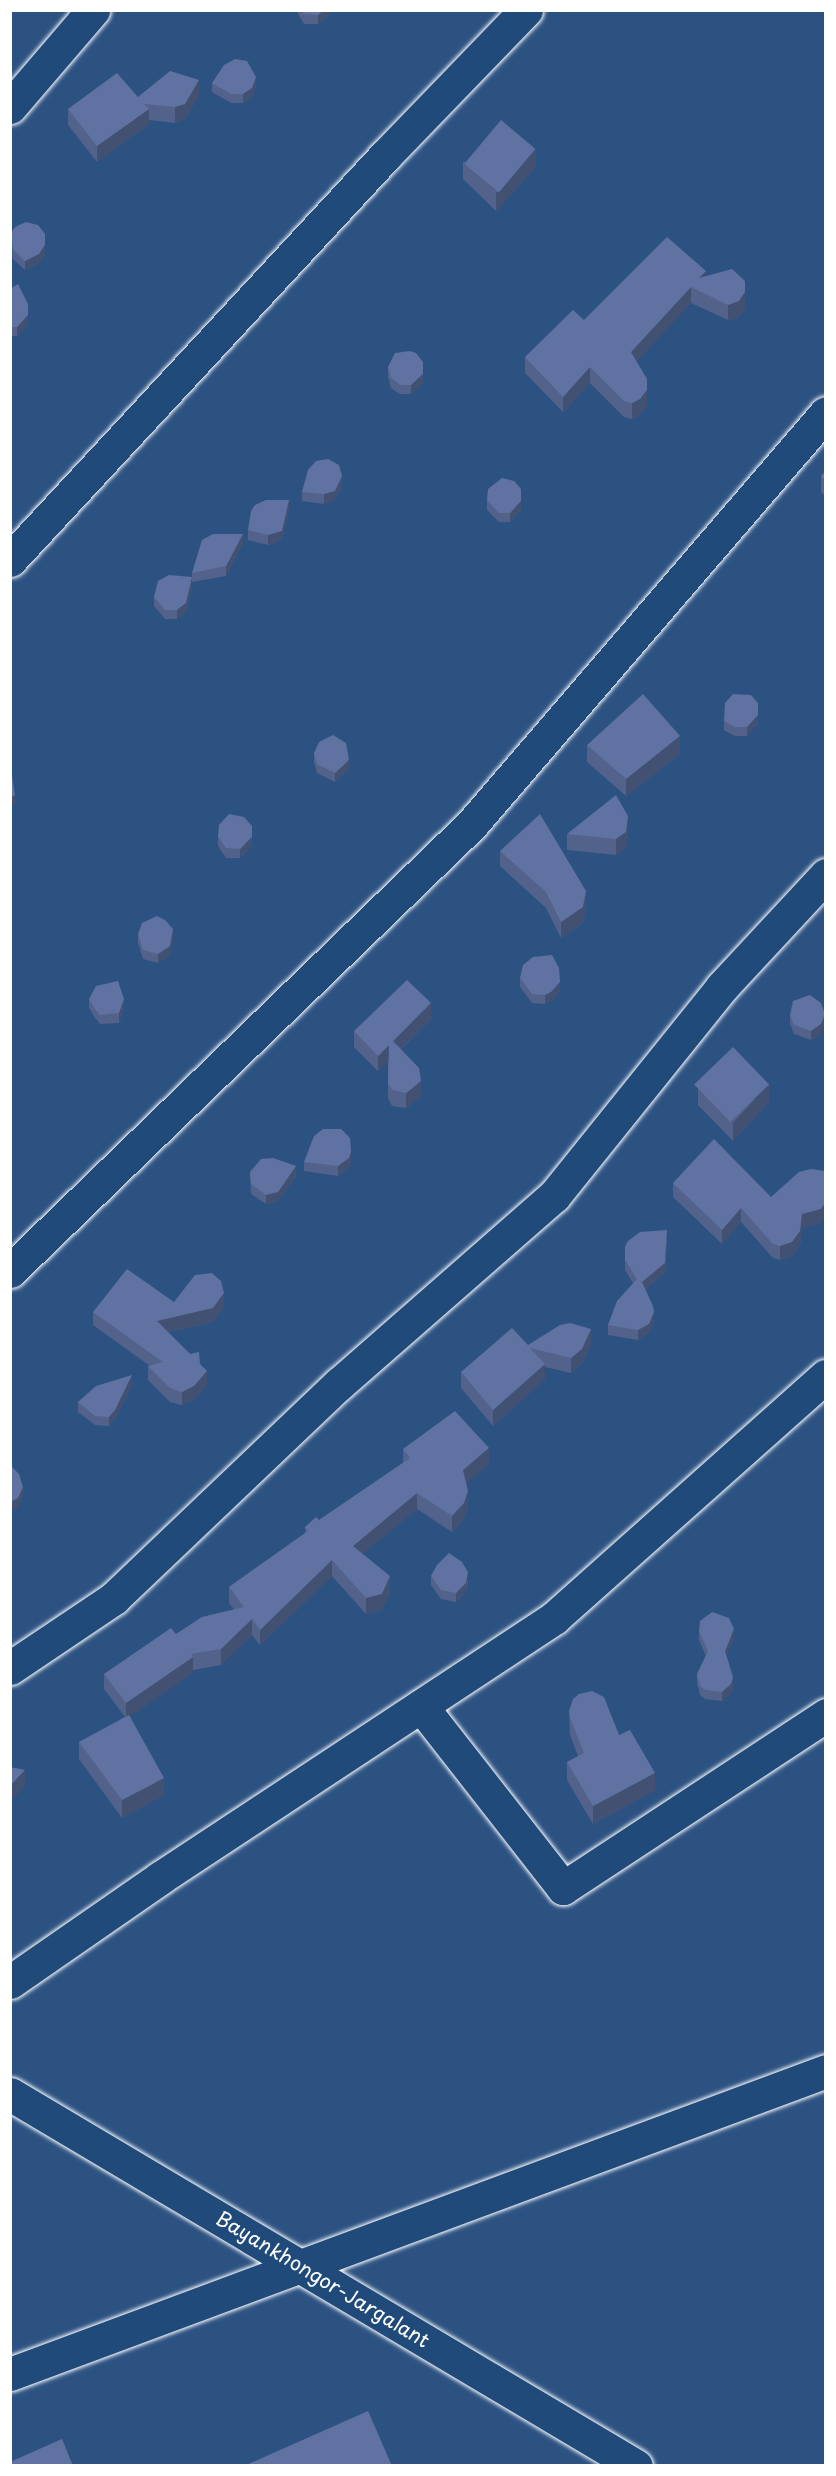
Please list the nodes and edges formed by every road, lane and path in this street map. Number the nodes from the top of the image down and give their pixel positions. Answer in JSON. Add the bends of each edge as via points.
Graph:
{"nodes":[{"id":1,"x":93,"y":10,"type":"edge"},
{"id":2,"x":526,"y":10,"type":"edge"},
{"id":3,"x":10,"y":107,"type":"edge"},
{"id":4,"x":825,"y":413,"type":"edge"},
{"id":5,"x":10,"y":560,"type":"edge"},
{"id":6,"x":825,"y":875,"type":"edge"},
{"id":7,"x":10,"y":1271,"type":"edge"},
{"id":8,"x":825,"y":1376,"type":"edge"},
{"id":9,"x":10,"y":1668,"type":"edge"},
{"id":10,"x":421,"y":1706,"type":"junction"},
{"id":11,"x":825,"y":1715,"type":"edge"},
{"id":12,"x":10,"y":1982,"type":"edge"},
{"id":13,"x":825,"y":2071,"type":"edge"},
{"id":14,"x":10,"y":2094,"type":"edge"},
{"id":15,"x":301,"y":2266,"type":"junction"},
{"id":16,"x":10,"y":2374,"type":"edge"},
{"id":17,"x":636,"y":2466,"type":"edge"}],
"edges":[{"from":1,"to":3,"type":"street"},
{"from":2,"to":5,"type":"street"},
{"from":4,"to":7,"type":"street","via":[[472,824]]},
{"from":6,"to":9,"type":"street","via":[[722,987],[554,1196],[339,1384],[114,1598]]},
{"from":8,"to":10,"type":"street","via":[[554,1618]]},
{"from":10,"to":11,"type":"street","via":[[563,1888]]},
{"from":10,"to":12,"type":"street"},
{"from":13,"to":15,"type":"street"},
{"from":14,"to":15,"type":"street","name":"Bayankhongor-Jargalant"},
{"from":15,"to":16,"type":"street"},
{"from":15,"to":17,"type":"street","name":"Bayankhongor-Jargalant"}]}
